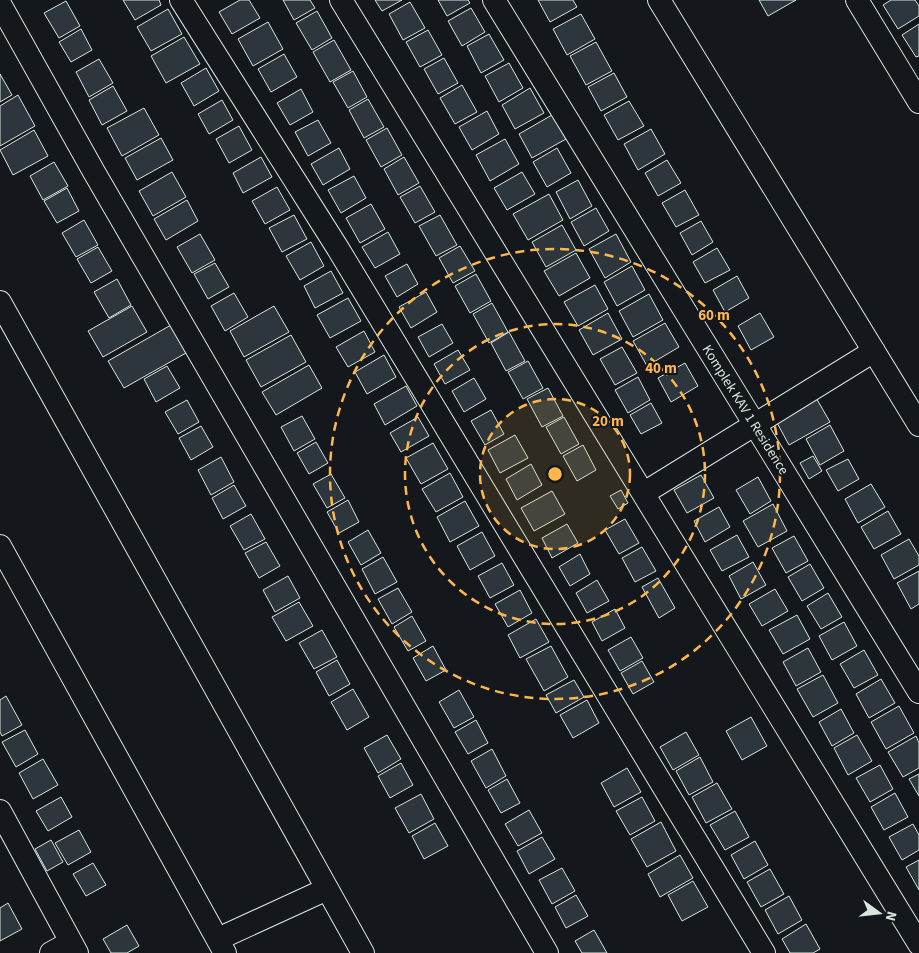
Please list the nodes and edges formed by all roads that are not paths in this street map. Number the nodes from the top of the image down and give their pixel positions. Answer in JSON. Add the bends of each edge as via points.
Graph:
{"nodes":[{"id":1,"x":181,"y":0,"type":"edge"},
{"id":2,"x":341,"y":0,"type":"edge"},
{"id":3,"x":494,"y":0,"type":"edge"},
{"id":4,"x":659,"y":0,"type":"edge"},
{"id":5,"x":857,"y":0,"type":"edge"},
{"id":6,"x":0,"y":4,"type":"edge"},
{"id":7,"x":919,"y":102,"type":"edge"},
{"id":8,"x":0,"y":302,"type":"edge"},
{"id":9,"x":874,"y":351,"type":"junction"},
{"id":10,"x":754,"y":425,"type":"junction"},
{"id":11,"x":919,"y":425,"type":"edge"},
{"id":12,"x":644,"y":492,"type":"junction"},
{"id":13,"x":0,"y":546,"type":"edge"},
{"id":14,"x":919,"y":692,"type":"edge"},
{"id":15,"x":0,"y":811,"type":"edge"},
{"id":16,"x":327,"y":888,"type":"junction"},
{"id":17,"x":919,"y":944,"type":"edge"},
{"id":18,"x":222,"y":946,"type":"edge"},
{"id":19,"x":74,"y":948,"type":"edge"},
{"id":20,"x":51,"y":953,"type":"edge"},
{"id":21,"x":363,"y":953,"type":"edge"},
{"id":22,"x":547,"y":953,"type":"edge"},
{"id":23,"x":764,"y":953,"type":"edge"}],
"edges":[{"from":1,"to":23,"type":"street","via":[[347,264]]},
{"from":2,"to":12,"type":"street"},
{"from":3,"to":10,"type":"street","name":"Komplek KAV 1 Residence"},
{"from":4,"to":9,"type":"street"},
{"from":5,"to":7,"type":"street"},
{"from":6,"to":22,"type":"street"},
{"from":8,"to":16,"type":"street"},
{"from":9,"to":10,"type":"street"},
{"from":9,"to":11,"type":"street"},
{"from":10,"to":12,"type":"street"},
{"from":10,"to":14,"type":"street","name":"Komplek KAV 1 Residence"},
{"from":12,"to":17,"type":"street"},
{"from":13,"to":18,"type":"street"},
{"from":15,"to":19,"type":"street"},
{"from":16,"to":18,"type":"street"},
{"from":16,"to":21,"type":"street"},
{"from":19,"to":20,"type":"street"}]}
